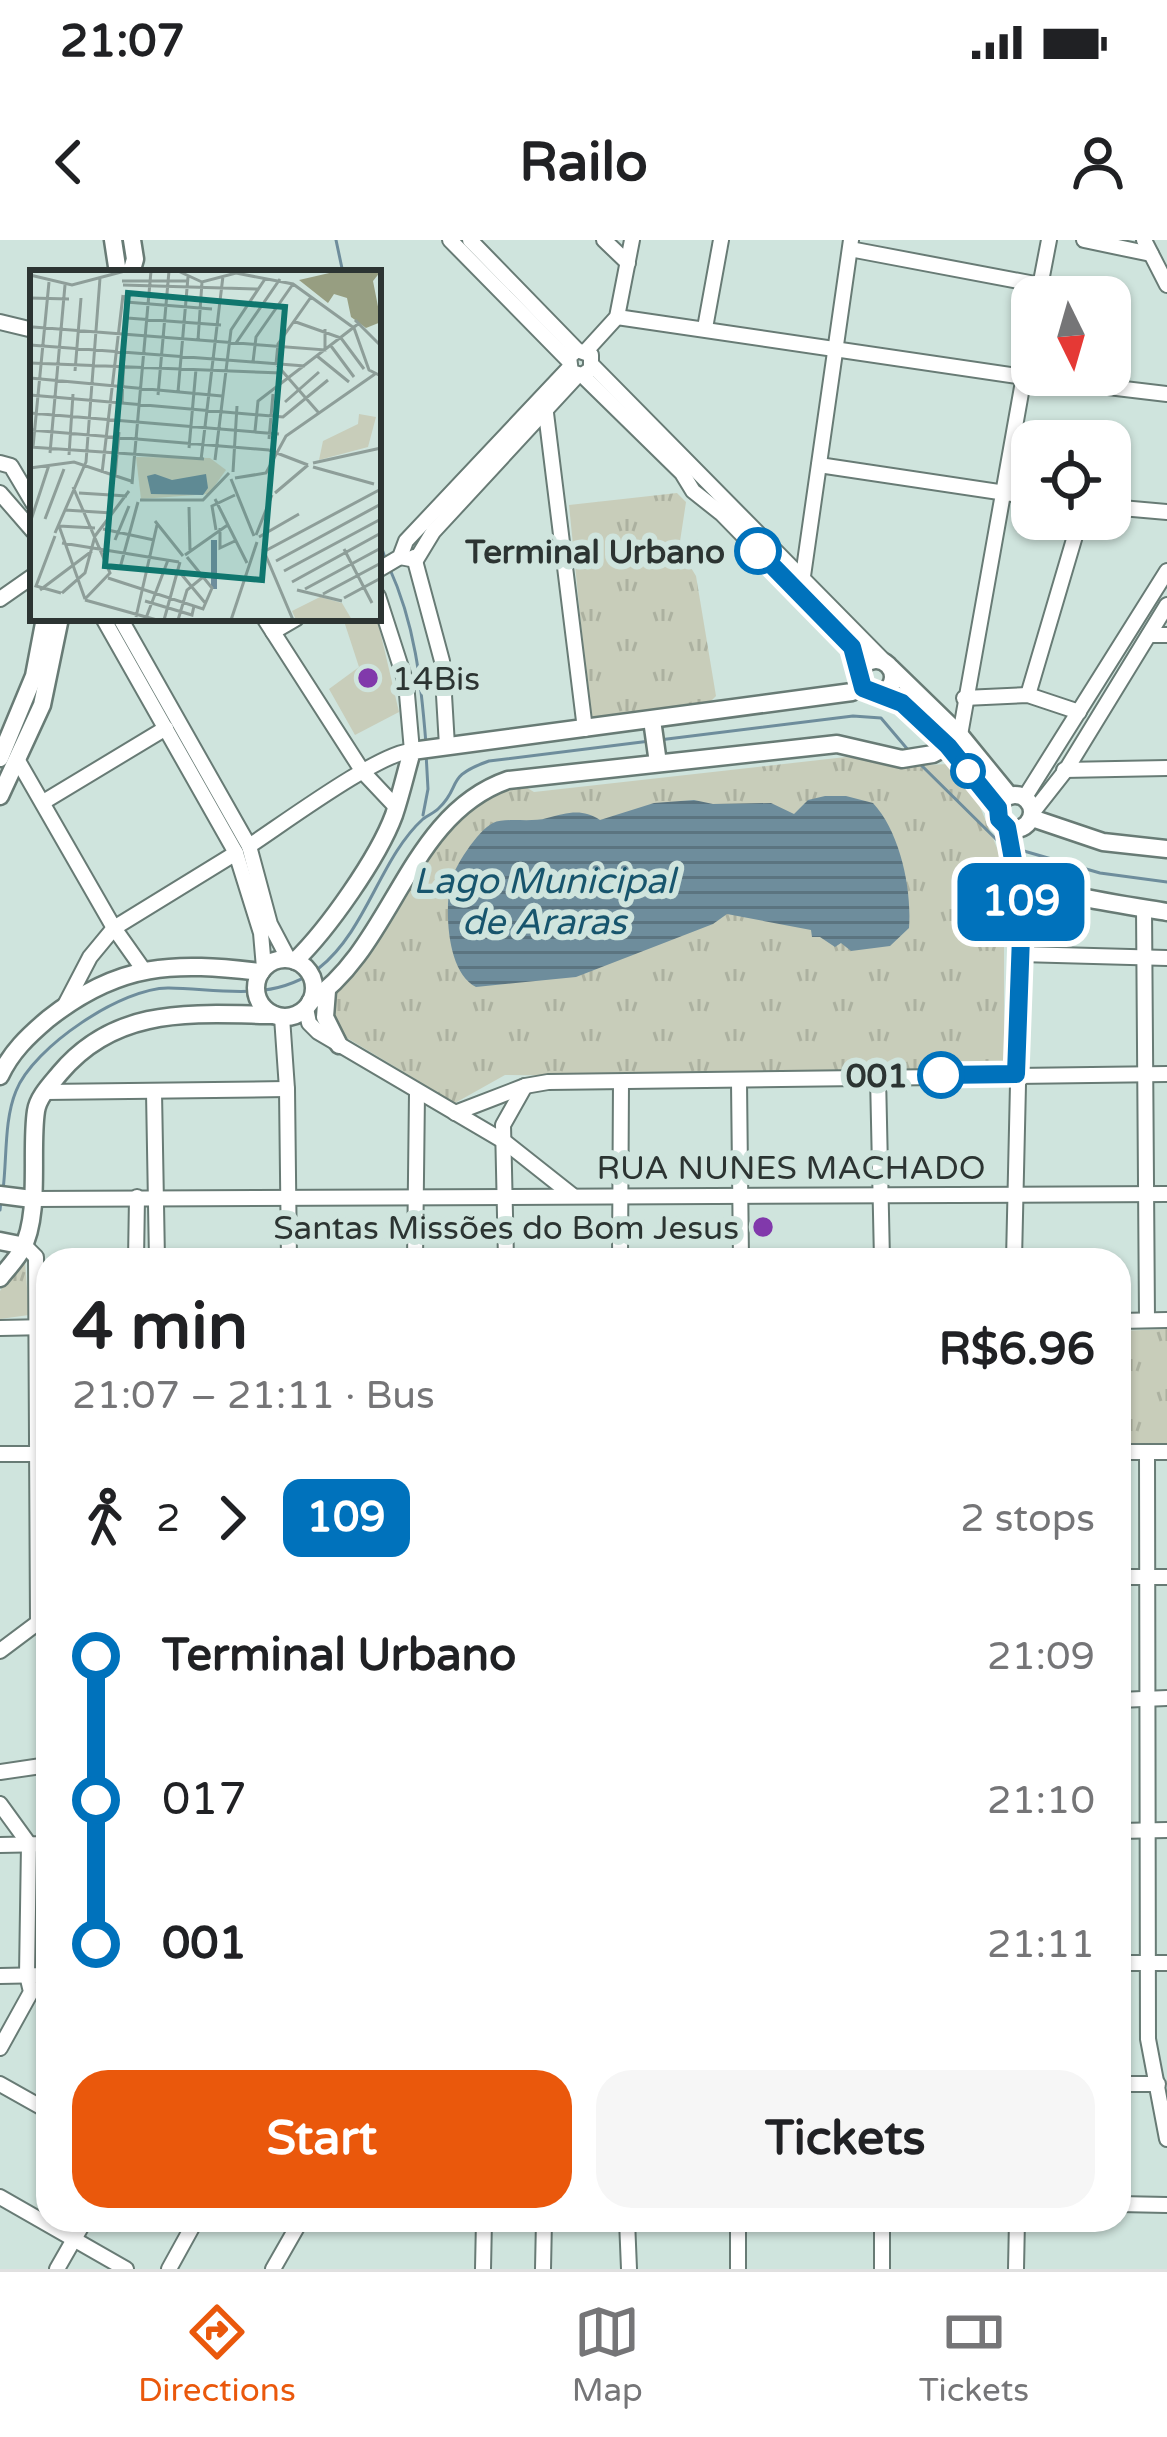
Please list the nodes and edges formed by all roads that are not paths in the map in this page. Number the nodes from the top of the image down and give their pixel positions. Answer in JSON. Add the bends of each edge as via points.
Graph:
{"nodes":[{"id":1,"x":113,"y":240,"type":"edge"},
{"id":2,"x":132,"y":240,"type":"edge"},
{"id":3,"x":450,"y":240,"type":"edge"},
{"id":4,"x":470,"y":240,"type":"edge"},
{"id":5,"x":604,"y":240,"type":"edge"},
{"id":6,"x":632,"y":240,"type":"edge"},
{"id":7,"x":721,"y":240,"type":"edge"},
{"id":8,"x":1049,"y":240,"type":"edge"},
{"id":9,"x":1084,"y":240,"type":"edge"},
{"id":10,"x":850,"y":244,"type":"edge"},
{"id":11,"x":1148,"y":247,"type":"edge"},
{"id":12,"x":628,"y":263,"type":"junction"},
{"id":13,"x":118,"y":270,"type":"edge"},
{"id":14,"x":132,"y":270,"type":"edge"},
{"id":15,"x":1042,"y":276,"type":"edge"},
{"id":16,"x":1011,"y":284,"type":"edge"},
{"id":17,"x":1167,"y":285,"type":"edge"},
{"id":18,"x":617,"y":317,"type":"junction"},
{"id":19,"x":0,"y":322,"type":"edge"},
{"id":20,"x":705,"y":328,"type":"junction"},
{"id":21,"x":30,"y":329,"type":"edge"},
{"id":22,"x":836,"y":350,"type":"junction"},
{"id":23,"x":579,"y":364,"type":"junction"},
{"id":24,"x":1011,"y":375,"type":"edge"},
{"id":25,"x":1131,"y":390,"type":"edge"},
{"id":26,"x":1167,"y":394,"type":"edge"},
{"id":27,"x":1021,"y":396,"type":"edge"},
{"id":28,"x":539,"y":411,"type":"junction"},
{"id":29,"x":0,"y":445,"type":"edge"},
{"id":30,"x":3,"y":464,"type":"edge"},
{"id":31,"x":818,"y":465,"type":"junction"},
{"id":32,"x":708,"y":479,"type":"junction"},
{"id":33,"x":693,"y":491,"type":"junction"},
{"id":34,"x":0,"y":493,"type":"edge"},
{"id":35,"x":1003,"y":493,"type":"junction"},
{"id":36,"x":1011,"y":494,"type":"edge"},
{"id":37,"x":30,"y":499,"type":"edge"},
{"id":38,"x":1131,"y":509,"type":"edge"},
{"id":39,"x":1167,"y":512,"type":"edge"},
{"id":40,"x":30,"y":527,"type":"edge"},
{"id":41,"x":1074,"y":540,"type":"edge"},
{"id":42,"x":408,"y":559,"type":"junction"},
{"id":43,"x":381,"y":569,"type":"edge"},
{"id":44,"x":1167,"y":571,"type":"edge"},
{"id":45,"x":803,"y":576,"type":"junction"},
{"id":46,"x":29,"y":582,"type":"edge"},
{"id":47,"x":0,"y":599,"type":"edge"},
{"id":48,"x":381,"y":605,"type":"edge"},
{"id":49,"x":1167,"y":605,"type":"edge"},
{"id":50,"x":44,"y":621,"type":"edge"},
{"id":51,"x":59,"y":621,"type":"edge"},
{"id":52,"x":105,"y":621,"type":"edge"},
{"id":53,"x":122,"y":621,"type":"edge"},
{"id":54,"x":268,"y":625,"type":"edge"},
{"id":55,"x":1149,"y":634,"type":"junction"},
{"id":56,"x":1167,"y":635,"type":"edge"},
{"id":57,"x":888,"y":665,"type":"junction"},
{"id":58,"x":862,"y":687,"type":"junction"},
{"id":59,"x":1028,"y":695,"type":"junction"},
{"id":60,"x":964,"y":698,"type":"junction"},
{"id":61,"x":1079,"y":712,"type":"junction"},
{"id":62,"x":652,"y":725,"type":"junction"},
{"id":63,"x":166,"y":728,"type":"junction"},
{"id":64,"x":584,"y":729,"type":"junction"},
{"id":65,"x":947,"y":745,"type":"junction"},
{"id":66,"x":447,"y":746,"type":"junction"},
{"id":67,"x":412,"y":752,"type":"junction"},
{"id":68,"x":657,"y":756,"type":"junction"},
{"id":69,"x":9,"y":758,"type":"edge"},
{"id":70,"x":1044,"y":768,"type":"junction"},
{"id":71,"x":1167,"y":768,"type":"edge"},
{"id":72,"x":1066,"y":770,"type":"junction"},
{"id":73,"x":363,"y":772,"type":"junction"},
{"id":74,"x":0,"y":796,"type":"edge"},
{"id":75,"x":44,"y":801,"type":"junction"},
{"id":76,"x":396,"y":807,"type":"junction"},
{"id":77,"x":1018,"y":812,"type":"junction"},
{"id":78,"x":243,"y":849,"type":"junction"},
{"id":79,"x":1167,"y":849,"type":"edge"},
{"id":80,"x":1016,"y":865,"type":"junction"},
{"id":81,"x":1028,"y":880,"type":"junction"},
{"id":82,"x":1144,"y":908,"type":"junction"},
{"id":83,"x":1022,"y":909,"type":"junction"},
{"id":84,"x":1167,"y":912,"type":"edge"},
{"id":85,"x":114,"y":928,"type":"junction"},
{"id":86,"x":1021,"y":954,"type":"junction"},
{"id":87,"x":1144,"y":958,"type":"junction"},
{"id":88,"x":1167,"y":958,"type":"edge"},
{"id":89,"x":143,"y":969,"type":"junction"},
{"id":90,"x":306,"y":972,"type":"junction"},
{"id":91,"x":260,"y":979,"type":"junction"},
{"id":92,"x":308,"y":1005,"type":"junction"},
{"id":93,"x":64,"y":1007,"type":"junction"},
{"id":94,"x":278,"y":1016,"type":"junction"},
{"id":95,"x":318,"y":1032,"type":"junction"},
{"id":96,"x":284,"y":1040,"type":"junction"},
{"id":97,"x":338,"y":1045,"type":"junction"},
{"id":98,"x":1016,"y":1074,"type":"junction"},
{"id":99,"x":1144,"y":1074,"type":"junction"},
{"id":100,"x":1167,"y":1074,"type":"edge"},
{"id":101,"x":0,"y":1076,"type":"edge"},
{"id":102,"x":878,"y":1076,"type":"junction"},
{"id":103,"x":620,"y":1082,"type":"junction"},
{"id":104,"x":739,"y":1082,"type":"junction"},
{"id":105,"x":525,"y":1087,"type":"junction"},
{"id":106,"x":287,"y":1089,"type":"junction"},
{"id":107,"x":45,"y":1092,"type":"junction"},
{"id":108,"x":154,"y":1092,"type":"junction"},
{"id":109,"x":417,"y":1093,"type":"junction"},
{"id":110,"x":455,"y":1112,"type":"junction"},
{"id":111,"x":506,"y":1142,"type":"junction"},
{"id":112,"x":1014,"y":1192,"type":"junction"},
{"id":113,"x":882,"y":1194,"type":"junction"},
{"id":114,"x":1144,"y":1194,"type":"junction"},
{"id":115,"x":1167,"y":1194,"type":"edge"},
{"id":116,"x":0,"y":1195,"type":"edge"},
{"id":117,"x":289,"y":1196,"type":"junction"},
{"id":118,"x":573,"y":1196,"type":"junction"},
{"id":119,"x":619,"y":1196,"type":"junction"},
{"id":120,"x":741,"y":1196,"type":"junction"},
{"id":121,"x":137,"y":1197,"type":"junction"},
{"id":122,"x":157,"y":1197,"type":"junction"},
{"id":123,"x":416,"y":1197,"type":"junction"},
{"id":124,"x":507,"y":1197,"type":"junction"},
{"id":125,"x":32,"y":1198,"type":"junction"},
{"id":126,"x":0,"y":1241,"type":"edge"},
{"id":127,"x":25,"y":1246,"type":"junction"},
{"id":128,"x":136,"y":1248,"type":"edge"},
{"id":129,"x":157,"y":1248,"type":"edge"},
{"id":130,"x":290,"y":1248,"type":"edge"},
{"id":131,"x":415,"y":1248,"type":"edge"},
{"id":132,"x":506,"y":1248,"type":"edge"},
{"id":133,"x":620,"y":1248,"type":"edge"},
{"id":134,"x":741,"y":1248,"type":"edge"},
{"id":135,"x":882,"y":1248,"type":"edge"},
{"id":136,"x":1015,"y":1248,"type":"edge"},
{"id":137,"x":36,"y":1257,"type":"edge"},
{"id":138,"x":0,"y":1278,"type":"edge"},
{"id":139,"x":1167,"y":1320,"type":"edge"},
{"id":140,"x":1131,"y":1321,"type":"edge"},
{"id":141,"x":1147,"y":1321,"type":"junction"},
{"id":142,"x":36,"y":1327,"type":"edge"},
{"id":143,"x":0,"y":1328,"type":"edge"},
{"id":144,"x":1131,"y":1451,"type":"edge"},
{"id":145,"x":1147,"y":1452,"type":"junction"},
{"id":146,"x":1167,"y":1452,"type":"edge"},
{"id":147,"x":0,"y":1454,"type":"edge"},
{"id":148,"x":36,"y":1454,"type":"edge"},
{"id":149,"x":1131,"y":1577,"type":"edge"},
{"id":150,"x":1146,"y":1577,"type":"junction"},
{"id":151,"x":1167,"y":1577,"type":"edge"},
{"id":152,"x":36,"y":1624,"type":"edge"},
{"id":153,"x":0,"y":1652,"type":"edge"},
{"id":154,"x":1167,"y":1698,"type":"edge"},
{"id":155,"x":1148,"y":1699,"type":"junction"},
{"id":156,"x":1131,"y":1700,"type":"edge"},
{"id":157,"x":36,"y":1767,"type":"edge"},
{"id":158,"x":0,"y":1772,"type":"edge"},
{"id":159,"x":0,"y":1804,"type":"edge"},
{"id":160,"x":1148,"y":1830,"type":"junction"},
{"id":161,"x":1167,"y":1830,"type":"edge"},
{"id":162,"x":1131,"y":1831,"type":"edge"},
{"id":163,"x":29,"y":1844,"type":"junction"},
{"id":164,"x":36,"y":1844,"type":"edge"},
{"id":165,"x":0,"y":1845,"type":"edge"},
{"id":166,"x":1131,"y":1963,"type":"edge"},
{"id":167,"x":1148,"y":1963,"type":"junction"},
{"id":168,"x":1167,"y":1963,"type":"edge"},
{"id":169,"x":0,"y":1976,"type":"edge"},
{"id":170,"x":28,"y":1976,"type":"junction"},
{"id":171,"x":36,"y":1976,"type":"edge"},
{"id":172,"x":31,"y":1992,"type":"junction"},
{"id":173,"x":36,"y":1995,"type":"edge"},
{"id":174,"x":0,"y":2048,"type":"edge"},
{"id":175,"x":0,"y":2084,"type":"edge"},
{"id":176,"x":1131,"y":2084,"type":"edge"},
{"id":177,"x":1158,"y":2084,"type":"junction"},
{"id":178,"x":36,"y":2104,"type":"edge"},
{"id":179,"x":1167,"y":2139,"type":"edge"},
{"id":180,"x":0,"y":2197,"type":"edge"},
{"id":181,"x":1131,"y":2204,"type":"edge"},
{"id":182,"x":1167,"y":2205,"type":"edge"},
{"id":183,"x":36,"y":2218,"type":"edge"},
{"id":184,"x":60,"y":2232,"type":"edge"},
{"id":185,"x":78,"y":2232,"type":"edge"},
{"id":186,"x":189,"y":2232,"type":"edge"},
{"id":187,"x":294,"y":2232,"type":"edge"},
{"id":188,"x":484,"y":2232,"type":"edge"},
{"id":189,"x":544,"y":2232,"type":"edge"},
{"id":190,"x":627,"y":2232,"type":"edge"},
{"id":191,"x":738,"y":2232,"type":"edge"},
{"id":192,"x":882,"y":2232,"type":"edge"},
{"id":193,"x":1017,"y":2232,"type":"edge"},
{"id":194,"x":74,"y":2240,"type":"junction"},
{"id":195,"x":57,"y":2269,"type":"edge"},
{"id":196,"x":126,"y":2269,"type":"edge"},
{"id":197,"x":169,"y":2269,"type":"edge"},
{"id":198,"x":273,"y":2269,"type":"edge"},
{"id":199,"x":483,"y":2269,"type":"edge"},
{"id":200,"x":543,"y":2269,"type":"edge"},
{"id":201,"x":629,"y":2269,"type":"edge"},
{"id":202,"x":738,"y":2269,"type":"edge"},
{"id":203,"x":882,"y":2269,"type":"edge"},
{"id":204,"x":1016,"y":2269,"type":"edge"}],
"edges":[{"from":1,"to":13,"type":"main road"},
{"from":2,"to":14,"type":"main road"},
{"from":3,"to":23,"type":"street"},
{"from":4,"to":23,"type":"street"},
{"from":5,"to":12,"type":"street"},
{"from":6,"to":12,"type":"street"},
{"from":7,"to":20,"type":"street"},
{"from":8,"to":15,"type":"street"},
{"from":9,"to":11,"type":"street"},
{"from":10,"to":16,"type":"street"},
{"from":10,"to":22,"type":"street"},
{"from":11,"to":17,"type":"street"},
{"from":12,"to":18,"type":"street"},
{"from":18,"to":20,"type":"street"},
{"from":18,"to":23,"type":"street"},
{"from":19,"to":21,"type":"street"},
{"from":20,"to":22,"type":"street"},
{"from":22,"to":24,"type":"street"},
{"from":22,"to":31,"type":"street"},
{"from":23,"to":28,"type":"street"},
{"from":23,"to":32,"type":"street"},
{"from":23,"to":33,"type":"street"},
{"from":25,"to":26,"type":"street"},
{"from":27,"to":35,"type":"street"},
{"from":28,"to":42,"type":"street"},
{"from":28,"to":42,"type":"street","via":[[406,541]]},
{"from":28,"to":64,"type":"street"},
{"from":29,"to":30,"type":"street"},
{"from":30,"to":37,"type":"street"},
{"from":31,"to":35,"type":"street"},
{"from":31,"to":45,"type":"street"},
{"from":32,"to":33,"type":"street"},
{"from":32,"to":45,"type":"street"},
{"from":33,"to":58,"type":"street","via":[[852,647]]},
{"from":34,"to":40,"type":"street"},
{"from":35,"to":36,"type":"street"},
{"from":35,"to":60,"type":"street"},
{"from":38,"to":39,"type":"street"},
{"from":41,"to":59,"type":"street"},
{"from":42,"to":43,"type":"street"},
{"from":42,"to":66,"type":"street","via":[[442,662]]},
{"from":44,"to":61,"type":"street"},
{"from":45,"to":57,"type":"street"},
{"from":46,"to":47,"type":"street"},
{"from":48,"to":67,"type":"street","via":[[406,683]]},
{"from":49,"to":55,"type":"street"},
{"from":50,"to":69,"type":"main road"},
{"from":51,"to":69,"type":"main road","via":[[42,705]]},
{"from":52,"to":63,"type":"street"},
{"from":53,"to":78,"type":"street"},
{"from":54,"to":73,"type":"street"},
{"from":55,"to":56,"type":"street"},
{"from":55,"to":72,"type":"street"},
{"from":57,"to":58,"type":"main road","via":[[868,662]]},
{"from":57,"to":58,"type":"main road","via":[[892,683],[885,691]]},
{"from":57,"to":65,"type":"main road"},
{"from":58,"to":62,"type":"main road"},
{"from":58,"to":65,"type":"main road","via":[[902,703]]},
{"from":59,"to":60,"type":"street"},
{"from":59,"to":61,"type":"street"},
{"from":60,"to":65,"type":"street"},
{"from":61,"to":70,"type":"street"},
{"from":62,"to":64,"type":"main road"},
{"from":62,"to":68,"type":"main road"},
{"from":63,"to":75,"type":"street"},
{"from":63,"to":78,"type":"street"},
{"from":64,"to":66,"type":"main road"},
{"from":65,"to":68,"type":"main road","via":[[902,759],[837,744]]},
{"from":65,"to":77,"type":"main road"},
{"from":66,"to":67,"type":"main road"},
{"from":67,"to":73,"type":"street"},
{"from":67,"to":76,"type":"main road"},
{"from":68,"to":90,"type":"main road","via":[[508,780],[472,796],[429,843],[349,965]]},
{"from":69,"to":74,"type":"main road"},
{"from":69,"to":75,"type":"street"},
{"from":70,"to":72,"type":"street"},
{"from":70,"to":77,"type":"street"},
{"from":71,"to":72,"type":"street"},
{"from":72,"to":77,"type":"street"},
{"from":73,"to":76,"type":"street"},
{"from":73,"to":78,"type":"street"},
{"from":75,"to":85,"type":"street"},
{"from":76,"to":90,"type":"main road"},
{"from":77,"to":79,"type":"main road","via":[[1102,842]]},
{"from":77,"to":80,"type":"main road"},
{"from":77,"to":81,"type":"main road"},
{"from":78,"to":85,"type":"street"},
{"from":78,"to":90,"type":"street","via":[[270,924]]},
{"from":78,"to":91,"type":"street","via":[[261,933]]},
{"from":80,"to":81,"type":"main road"},
{"from":80,"to":83,"type":"street"},
{"from":81,"to":82,"type":"main road"},
{"from":81,"to":83,"type":"street"},
{"from":82,"to":84,"type":"main road"},
{"from":82,"to":87,"type":"street"},
{"from":83,"to":86,"type":"street"},
{"from":85,"to":89,"type":"street"},
{"from":85,"to":93,"type":"street"},
{"from":86,"to":87,"type":"street"},
{"from":86,"to":98,"type":"street"},
{"from":87,"to":88,"type":"street"},
{"from":87,"to":99,"type":"street"},
{"from":89,"to":91,"type":"main road","via":[[177,965]]},
{"from":89,"to":93,"type":"main road"},
{"from":90,"to":91,"type":"main road","via":[[280,960]]},
{"from":90,"to":92,"type":"main road"},
{"from":90,"to":97,"type":"main road"},
{"from":91,"to":94,"type":"main road"},
{"from":92,"to":94,"type":"main road"},
{"from":92,"to":95,"type":"street"},
{"from":93,"to":101,"type":"main road","via":[[9,1056]]},
{"from":94,"to":96,"type":"street"},
{"from":94,"to":107,"type":"main road","via":[[138,1019],[101,1037]]},
{"from":95,"to":96,"type":"street"},
{"from":95,"to":97,"type":"street"},
{"from":96,"to":106,"type":"street"},
{"from":97,"to":109,"type":"street"},
{"from":98,"to":99,"type":"street"},
{"from":98,"to":102,"type":"street"},
{"from":98,"to":112,"type":"street"},
{"from":99,"to":100,"type":"street"},
{"from":99,"to":114,"type":"street"},
{"from":102,"to":104,"type":"street"},
{"from":102,"to":113,"type":"street"},
{"from":103,"to":104,"type":"street"},
{"from":103,"to":105,"type":"street"},
{"from":103,"to":119,"type":"street"},
{"from":104,"to":120,"type":"street"},
{"from":105,"to":110,"type":"street"},
{"from":105,"to":111,"type":"street","via":[[503,1125]]},
{"from":106,"to":108,"type":"street"},
{"from":106,"to":117,"type":"street"},
{"from":107,"to":108,"type":"street"},
{"from":107,"to":125,"type":"main road","via":[[36,1105]]},
{"from":108,"to":122,"type":"street"},
{"from":109,"to":110,"type":"street"},
{"from":109,"to":123,"type":"street"},
{"from":110,"to":111,"type":"street"},
{"from":111,"to":118,"type":"street"},
{"from":111,"to":124,"type":"street"},
{"from":112,"to":113,"type":"street","name":"RUA NUNES MACHADO"},
{"from":112,"to":114,"type":"street","name":"RUA NUNES MACHADO"},
{"from":112,"to":136,"type":"street"},
{"from":113,"to":120,"type":"street","name":"RUA NUNES MACHADO"},
{"from":113,"to":135,"type":"street"},
{"from":114,"to":115,"type":"street","name":"RUA NUNES MACHADO"},
{"from":114,"to":141,"type":"street"},
{"from":116,"to":125,"type":"main road"},
{"from":117,"to":122,"type":"street","name":"RUA NUNES MACHADO"},
{"from":117,"to":123,"type":"street","name":"RUA NUNES MACHADO"},
{"from":117,"to":130,"type":"street"},
{"from":118,"to":119,"type":"street","name":"RUA NUNES MACHADO"},
{"from":118,"to":124,"type":"street","name":"RUA NUNES MACHADO"},
{"from":119,"to":120,"type":"street","name":"RUA NUNES MACHADO"},
{"from":119,"to":133,"type":"street"},
{"from":120,"to":134,"type":"street"},
{"from":121,"to":122,"type":"street","name":"RUA NUNES MACHADO"},
{"from":121,"to":125,"type":"street","name":"RUA NUNES MACHADO"},
{"from":121,"to":128,"type":"street"},
{"from":122,"to":129,"type":"street"},
{"from":123,"to":124,"type":"street","name":"RUA NUNES MACHADO"},
{"from":123,"to":131,"type":"street"},
{"from":124,"to":132,"type":"street"},
{"from":125,"to":127,"type":"main road"},
{"from":126,"to":127,"type":"main road"},
{"from":127,"to":137,"type":"street"},
{"from":127,"to":138,"type":"main road"},
{"from":139,"to":141,"type":"street"},
{"from":140,"to":141,"type":"street"},
{"from":142,"to":143,"type":"street"},
{"from":144,"to":145,"type":"street"},
{"from":145,"to":146,"type":"street"},
{"from":145,"to":150,"type":"street"},
{"from":147,"to":148,"type":"street"},
{"from":149,"to":150,"type":"street"},
{"from":150,"to":151,"type":"street"},
{"from":150,"to":155,"type":"street"},
{"from":152,"to":153,"type":"street"},
{"from":154,"to":155,"type":"street"},
{"from":155,"to":156,"type":"street"},
{"from":155,"to":160,"type":"street"},
{"from":157,"to":158,"type":"street"},
{"from":159,"to":163,"type":"street"},
{"from":160,"to":161,"type":"street"},
{"from":160,"to":162,"type":"street"},
{"from":160,"to":167,"type":"street"},
{"from":163,"to":164,"type":"street"},
{"from":163,"to":165,"type":"street"},
{"from":163,"to":170,"type":"street"},
{"from":166,"to":167,"type":"street"},
{"from":167,"to":168,"type":"street"},
{"from":167,"to":177,"type":"street","via":[[1148,2039]]},
{"from":169,"to":170,"type":"street"},
{"from":170,"to":171,"type":"street"},
{"from":170,"to":172,"type":"street"},
{"from":172,"to":173,"type":"street"},
{"from":172,"to":174,"type":"street"},
{"from":175,"to":178,"type":"street"},
{"from":176,"to":177,"type":"street"},
{"from":177,"to":179,"type":"street"},
{"from":180,"to":183,"type":"street"},
{"from":181,"to":182,"type":"street"},
{"from":184,"to":194,"type":"street"},
{"from":185,"to":194,"type":"street"},
{"from":186,"to":197,"type":"street"},
{"from":187,"to":198,"type":"street"},
{"from":188,"to":199,"type":"street"},
{"from":189,"to":200,"type":"street"},
{"from":190,"to":201,"type":"street"},
{"from":191,"to":202,"type":"street"},
{"from":192,"to":203,"type":"street"},
{"from":193,"to":204,"type":"street"},
{"from":194,"to":195,"type":"street"},
{"from":194,"to":196,"type":"street"}]}
